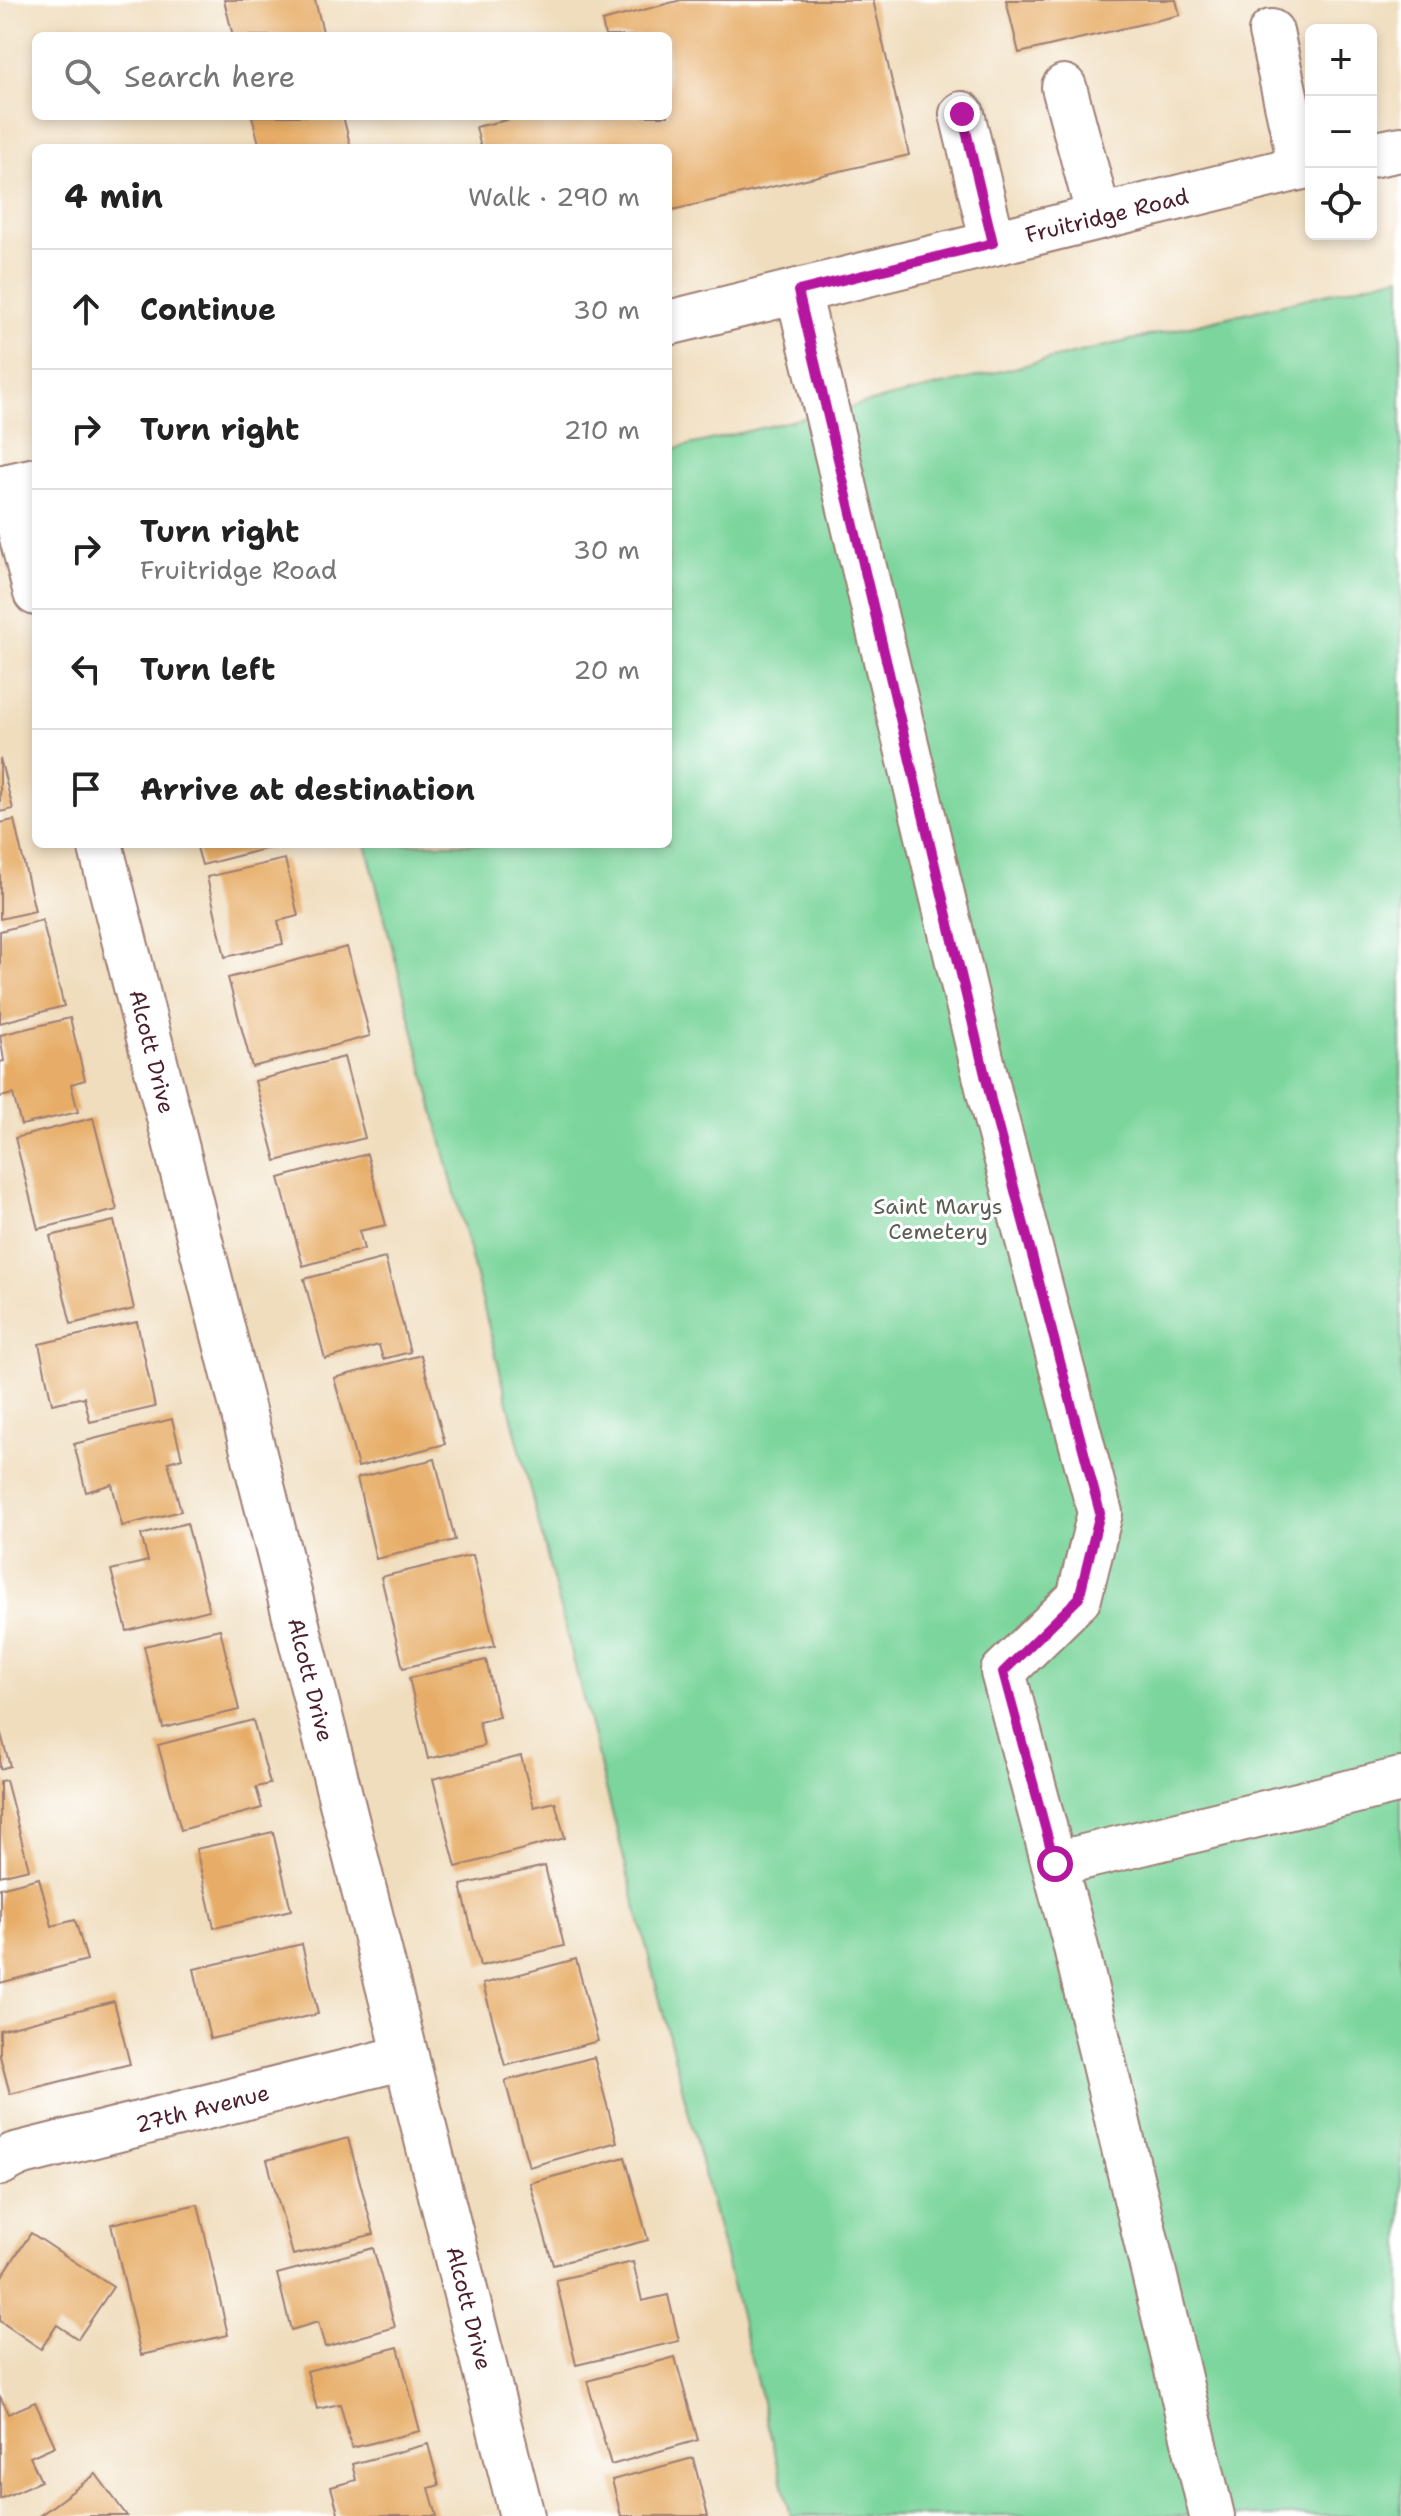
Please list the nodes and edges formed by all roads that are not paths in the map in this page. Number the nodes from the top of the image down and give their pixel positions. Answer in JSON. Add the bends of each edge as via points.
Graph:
{"nodes":[{"id":1,"x":1271,"y":32,"type":"dead end"},
{"id":2,"x":1064,"y":87,"type":"dead end"},
{"id":3,"x":962,"y":114,"type":"dead end"},
{"id":4,"x":1401,"y":149,"type":"edge"},
{"id":5,"x":1377,"y":154,"type":"edge"},
{"id":6,"x":1305,"y":162,"type":"edge"},
{"id":7,"x":1305,"y":166,"type":"edge"},
{"id":8,"x":1099,"y":217,"type":"junction"},
{"id":9,"x":993,"y":243,"type":"junction"},
{"id":10,"x":798,"y":291,"type":"junction"},
{"id":11,"x":672,"y":322,"type":"edge"},
{"id":12,"x":15,"y":485,"type":"edge"},
{"id":13,"x":32,"y":572,"type":"edge"},
{"id":14,"x":101,"y":848,"type":"edge"},
{"id":15,"x":1401,"y":1780,"type":"edge"},
{"id":16,"x":1055,"y":1864,"type":"junction"},
{"id":17,"x":406,"y":2057,"type":"junction"},
{"id":18,"x":0,"y":2163,"type":"edge"},
{"id":19,"x":522,"y":2516,"type":"edge"},
{"id":20,"x":1212,"y":2516,"type":"edge"}],
"edges":[{"from":1,"to":6,"type":"street"},
{"from":2,"to":8,"type":"street"},
{"from":3,"to":9,"type":"street"},
{"from":4,"to":5,"type":"street"},
{"from":7,"to":8,"type":"street","name":"Fruitridge Road"},
{"from":8,"to":9,"type":"street","name":"Fruitridge Road"},
{"from":9,"to":10,"type":"street","name":"Fruitridge Road"},
{"from":10,"to":11,"type":"street","name":"Fruitridge Road"},
{"from":10,"to":16,"type":"street","via":[[991,1100],[1100,1513],[1079,1598],[1003,1672]]},
{"from":12,"to":13,"type":"street"},
{"from":14,"to":17,"type":"street","name":"Alcott Drive"},
{"from":15,"to":16,"type":"street"},
{"from":16,"to":20,"type":"street"},
{"from":17,"to":18,"type":"street","name":"27th Avenue"},
{"from":17,"to":19,"type":"street","name":"Alcott Drive"}]}
